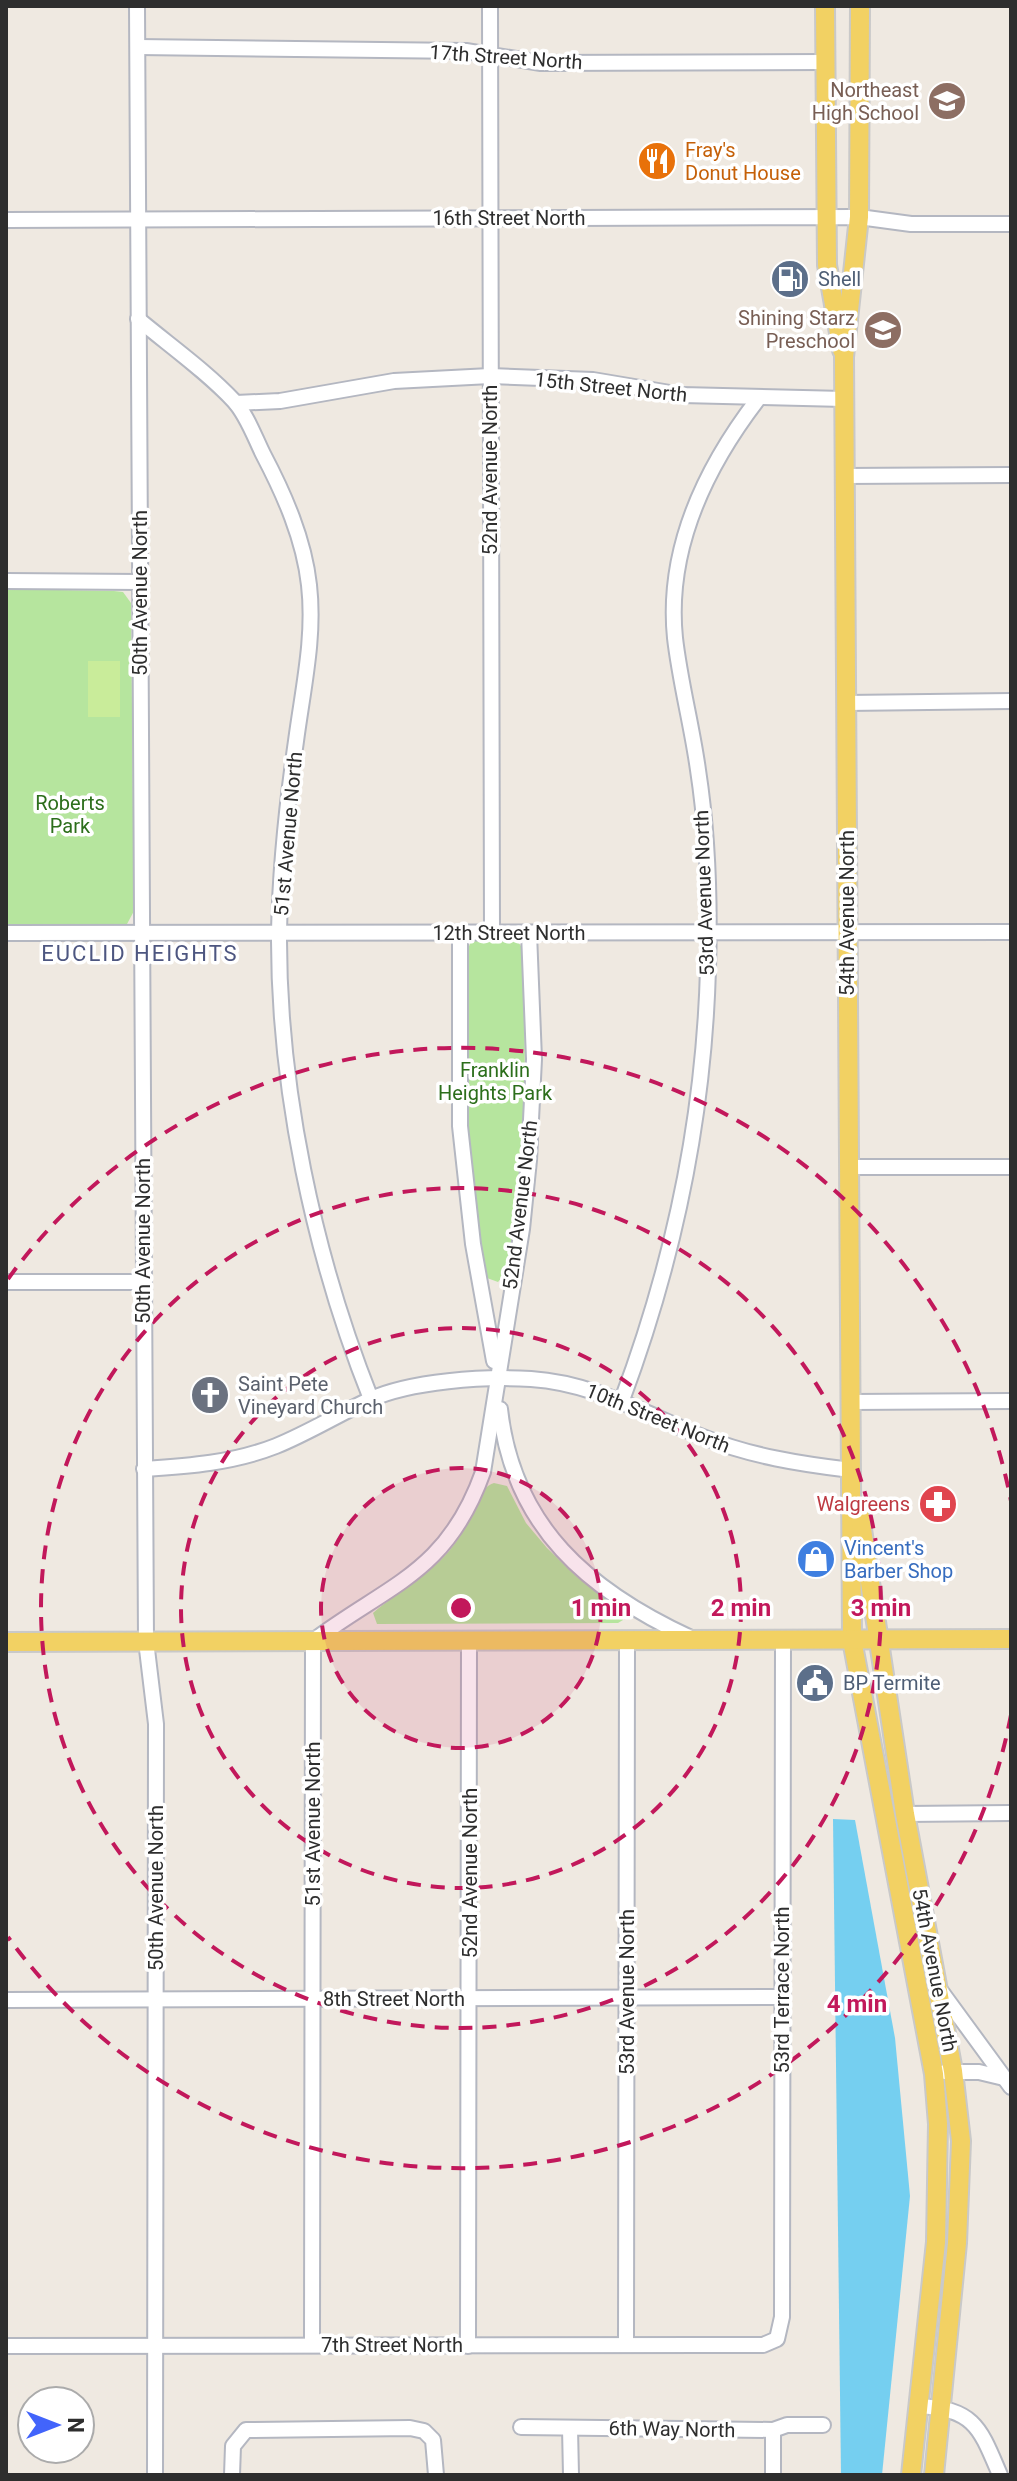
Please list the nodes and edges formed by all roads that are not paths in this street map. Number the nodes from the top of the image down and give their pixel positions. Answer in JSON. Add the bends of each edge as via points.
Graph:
{"nodes":[{"id":1,"x":137,"y":6,"type":"edge"},
{"id":2,"x":490,"y":6,"type":"edge"},
{"id":3,"x":825,"y":6,"type":"edge"},
{"id":4,"x":860,"y":6,"type":"edge"},
{"id":5,"x":138,"y":47,"type":"junction"},
{"id":6,"x":490,"y":55,"type":"junction"},
{"id":7,"x":826,"y":62,"type":"junction"},
{"id":8,"x":827,"y":217,"type":"junction"},
{"id":9,"x":859,"y":217,"type":"junction"},
{"id":10,"x":490,"y":218,"type":"junction"},
{"id":11,"x":138,"y":219,"type":"junction"},
{"id":12,"x":6,"y":220,"type":"edge"},
{"id":13,"x":1011,"y":224,"type":"edge"},
{"id":14,"x":138,"y":319,"type":"junction"},
{"id":15,"x":844,"y":357,"type":"junction"},
{"id":16,"x":490,"y":376,"type":"junction"},
{"id":17,"x":758,"y":399,"type":"junction"},
{"id":18,"x":844,"y":399,"type":"junction"},
{"id":19,"x":236,"y":403,"type":"junction"},
{"id":20,"x":1011,"y":475,"type":"edge"},
{"id":21,"x":844,"y":476,"type":"junction"},
{"id":22,"x":6,"y":581,"type":"edge"},
{"id":23,"x":140,"y":582,"type":"junction"},
{"id":24,"x":1011,"y":701,"type":"edge"},
{"id":25,"x":846,"y":703,"type":"junction"},
{"id":26,"x":846,"y":931,"type":"junction"},
{"id":27,"x":1011,"y":932,"type":"edge"},
{"id":28,"x":6,"y":933,"type":"edge"},
{"id":29,"x":279,"y":933,"type":"junction"},
{"id":30,"x":492,"y":933,"type":"junction"},
{"id":31,"x":529,"y":933,"type":"junction"},
{"id":32,"x":708,"y":933,"type":"junction"},
{"id":33,"x":143,"y":934,"type":"junction"},
{"id":34,"x":460,"y":934,"type":"junction"},
{"id":35,"x":849,"y":1167,"type":"junction"},
{"id":36,"x":1011,"y":1167,"type":"edge"},
{"id":37,"x":6,"y":1282,"type":"edge"},
{"id":38,"x":143,"y":1282,"type":"junction"},
{"id":39,"x":496,"y":1380,"type":"junction"},
{"id":40,"x":371,"y":1399,"type":"junction"},
{"id":41,"x":622,"y":1400,"type":"junction"},
{"id":42,"x":1011,"y":1401,"type":"edge"},
{"id":43,"x":851,"y":1402,"type":"junction"},
{"id":44,"x":144,"y":1469,"type":"junction"},
{"id":45,"x":851,"y":1470,"type":"junction"},
{"id":46,"x":1011,"y":1639,"type":"edge"},
{"id":47,"x":469,"y":1640,"type":"junction"},
{"id":48,"x":627,"y":1640,"type":"junction"},
{"id":49,"x":695,"y":1640,"type":"junction"},
{"id":50,"x":783,"y":1640,"type":"junction"},
{"id":51,"x":852,"y":1640,"type":"junction"},
{"id":52,"x":877,"y":1640,"type":"junction"},
{"id":53,"x":146,"y":1641,"type":"junction"},
{"id":54,"x":313,"y":1641,"type":"junction"},
{"id":55,"x":6,"y":1642,"type":"edge"},
{"id":56,"x":1011,"y":1813,"type":"edge"},
{"id":57,"x":905,"y":1814,"type":"junction"},
{"id":58,"x":940,"y":1989,"type":"junction"},
{"id":59,"x":628,"y":1997,"type":"junction"},
{"id":60,"x":782,"y":1997,"type":"junction"},
{"id":61,"x":313,"y":1999,"type":"junction"},
{"id":62,"x":469,"y":1999,"type":"junction"},
{"id":63,"x":6,"y":2000,"type":"edge"},
{"id":64,"x":155,"y":2000,"type":"junction"},
{"id":65,"x":953,"y":2071,"type":"junction"},
{"id":66,"x":934,"y":2074,"type":"junction"},
{"id":67,"x":1008,"y":2082,"type":"edge"},
{"id":68,"x":777,"y":2339,"type":"joint"},
{"id":69,"x":312,"y":2345,"type":"junction"},
{"id":70,"x":626,"y":2345,"type":"junction"},
{"id":71,"x":6,"y":2346,"type":"edge"},
{"id":72,"x":468,"y":2346,"type":"junction"},
{"id":73,"x":154,"y":2347,"type":"junction"},
{"id":74,"x":919,"y":2406,"type":"junction"},
{"id":75,"x":941,"y":2407,"type":"junction"},
{"id":76,"x":823,"y":2425,"type":"dead end"},
{"id":77,"x":521,"y":2427,"type":"dead end"},
{"id":78,"x":570,"y":2428,"type":"junction"},
{"id":79,"x":773,"y":2430,"type":"junction"},
{"id":80,"x":155,"y":2475,"type":"edge"},
{"id":81,"x":232,"y":2475,"type":"edge"},
{"id":82,"x":436,"y":2475,"type":"edge"},
{"id":83,"x":571,"y":2475,"type":"edge"},
{"id":84,"x":773,"y":2475,"type":"edge"},
{"id":85,"x":911,"y":2475,"type":"edge"},
{"id":86,"x":934,"y":2475,"type":"edge"},
{"id":87,"x":1000,"y":2475,"type":"edge"}],
"edges":[{"from":1,"to":5,"type":"street","name":"50th Avenue North"},
{"from":2,"to":6,"type":"street","name":"52nd Avenue North"},
{"from":3,"to":7,"type":"main road","name":"54th Avenue North"},
{"from":4,"to":9,"type":"main road","name":"54th Avenue North"},
{"from":5,"to":6,"type":"street","name":"17th Street North"},
{"from":5,"to":11,"type":"street","name":"50th Avenue North"},
{"from":6,"to":7,"type":"street","name":"17th Street North","via":[[541,63]]},
{"from":6,"to":10,"type":"street","name":"52nd Avenue North"},
{"from":7,"to":8,"type":"main road","name":"54th Avenue North"},
{"from":8,"to":9,"type":"street","name":"16th Street North"},
{"from":8,"to":10,"type":"street","name":"16th Street North"},
{"from":8,"to":15,"type":"main road","name":"54th Avenue North","via":[[833,318]]},
{"from":9,"to":13,"type":"street","name":"16th Street North","via":[[911,224]]},
{"from":9,"to":15,"type":"main road","name":"54th Avenue North"},
{"from":10,"to":11,"type":"street","name":"16th Street North"},
{"from":10,"to":16,"type":"street","name":"52nd Avenue North"},
{"from":11,"to":12,"type":"street","name":"16th Street North"},
{"from":11,"to":14,"type":"street","name":"50th Avenue North"},
{"from":14,"to":19,"type":"street","name":"51st Avenue North"},
{"from":14,"to":23,"type":"street","name":"50th Avenue North"},
{"from":15,"to":18,"type":"main road","name":"54th Avenue North"},
{"from":16,"to":17,"type":"street","name":"15th Street North","via":[[593,380],[682,395]]},
{"from":16,"to":19,"type":"street","name":"15th Street North","via":[[394,381],[280,401]]},
{"from":16,"to":30,"type":"street","name":"52nd Avenue North"},
{"from":17,"to":18,"type":"street","name":"15th Street North"},
{"from":17,"to":32,"type":"street","name":"53rd Avenue North","via":[[711,471],[691,515],[675,574],[675,640],[699,772]]},
{"from":18,"to":21,"type":"main road","name":"54th Avenue North"},
{"from":19,"to":29,"type":"street","name":"51st Avenue North","via":[[293,520],[311,612],[286,817]]},
{"from":20,"to":21,"type":"street"},
{"from":21,"to":25,"type":"main road","name":"54th Avenue North"},
{"from":22,"to":23,"type":"street"},
{"from":23,"to":33,"type":"street","name":"50th Avenue North"},
{"from":24,"to":25,"type":"street"},
{"from":25,"to":26,"type":"main road","name":"54th Avenue North"},
{"from":26,"to":27,"type":"street","name":"12th Street North"},
{"from":26,"to":32,"type":"street","name":"12th Street North"},
{"from":26,"to":35,"type":"main road","name":"54th Avenue North"},
{"from":28,"to":33,"type":"street","name":"12th Street North"},
{"from":29,"to":33,"type":"street","name":"12th Street North"},
{"from":29,"to":34,"type":"street","name":"12th Street North"},
{"from":29,"to":40,"type":"street","name":"51st Avenue North","via":[[281,1009],[303,1155],[325,1262]]},
{"from":30,"to":31,"type":"street","name":"12th Street North"},
{"from":30,"to":34,"type":"street","name":"12th Street North"},
{"from":31,"to":32,"type":"street","name":"12th Street North"},
{"from":31,"to":39,"type":"street","name":"52nd Avenue North","via":[[534,1059],[530,1145],[522,1229]]},
{"from":32,"to":41,"type":"street","name":"53rd Avenue North","via":[[705,1039],[688,1167],[657,1300]]},
{"from":33,"to":38,"type":"street","name":"50th Avenue North"},
{"from":34,"to":39,"type":"street","name":"52nd Avenue North","via":[[460,1126]]},
{"from":35,"to":36,"type":"street"},
{"from":35,"to":43,"type":"main road","name":"54th Avenue North"},
{"from":37,"to":38,"type":"street"},
{"from":38,"to":44,"type":"street","name":"50th Avenue North"},
{"from":39,"to":40,"type":"street","name":"10th Street North","via":[[455,1381]]},
{"from":39,"to":41,"type":"street","name":"10th Street North","via":[[577,1386]]},
{"from":39,"to":49,"type":"street","name":"52nd Avenue North","via":[[511,1467],[557,1547],[609,1595]]},
{"from":39,"to":54,"type":"street","via":[[483,1472],[454,1530],[398,1586]]},
{"from":40,"to":44,"type":"street","name":"10th Street North","via":[[288,1440],[235,1459]]},
{"from":41,"to":45,"type":"street","name":"10th Street North","via":[[739,1451]]},
{"from":42,"to":43,"type":"street"},
{"from":43,"to":45,"type":"main road","name":"54th Avenue North"},
{"from":44,"to":53,"type":"street","name":"50th Avenue North"},
{"from":45,"to":51,"type":"main road","name":"54th Avenue North"},
{"from":45,"to":52,"type":"main road","name":"54th Avenue North","via":[[873,1582]]},
{"from":46,"to":52,"type":"main road"},
{"from":47,"to":48,"type":"main road"},
{"from":47,"to":54,"type":"main road"},
{"from":47,"to":62,"type":"street","name":"52nd Avenue North"},
{"from":48,"to":49,"type":"main road"},
{"from":48,"to":59,"type":"street","name":"53rd Avenue North"},
{"from":49,"to":50,"type":"main road"},
{"from":50,"to":51,"type":"main road"},
{"from":50,"to":60,"type":"street","name":"53rd Terrace North"},
{"from":51,"to":52,"type":"main road"},
{"from":51,"to":66,"type":"main road","name":"54th Avenue North"},
{"from":52,"to":57,"type":"main road","name":"54th Avenue North"},
{"from":53,"to":54,"type":"main road"},
{"from":53,"to":55,"type":"main road"},
{"from":53,"to":64,"type":"street","name":"50th Avenue North","via":[[156,1724]]},
{"from":54,"to":61,"type":"street","name":"51st Avenue North"},
{"from":56,"to":57,"type":"street"},
{"from":57,"to":58,"type":"main road","name":"54th Avenue North"},
{"from":58,"to":65,"type":"main road","name":"54th Avenue North"},
{"from":58,"to":67,"type":"street"},
{"from":59,"to":60,"type":"street","name":"8th Street North"},
{"from":59,"to":62,"type":"street","name":"8th Street North"},
{"from":59,"to":70,"type":"street","name":"53rd Avenue North"},
{"from":60,"to":68,"type":"street","name":"53rd Terrace North","via":[[782,2317]]},
{"from":61,"to":62,"type":"street","name":"8th Street North"},
{"from":61,"to":64,"type":"street","name":"8th Street North"},
{"from":61,"to":69,"type":"street","name":"51st Avenue North"},
{"from":62,"to":72,"type":"street","name":"52nd Avenue North"},
{"from":63,"to":64,"type":"street","name":"8th Street North"},
{"from":64,"to":73,"type":"street","name":"50th Avenue North"},
{"from":65,"to":66,"type":"street"},
{"from":65,"to":67,"type":"street"},
{"from":65,"to":75,"type":"main road","name":"54th Avenue North","via":[[962,2183]]},
{"from":66,"to":74,"type":"main road","name":"54th Avenue North","via":[[939,2192]]},
{"from":68,"to":70,"type":"street","name":"7th Street North","via":[[763,2345]]},
{"from":69,"to":72,"type":"street","name":"7th Street North"},
{"from":69,"to":73,"type":"street","name":"7th Street North"},
{"from":70,"to":72,"type":"street","name":"7th Street North"},
{"from":71,"to":73,"type":"street","name":"7th Street North"},
{"from":73,"to":80,"type":"street","name":"50th Avenue North"},
{"from":74,"to":75,"type":"street"},
{"from":74,"to":85,"type":"main road","name":"54th Avenue North"},
{"from":75,"to":86,"type":"main road","name":"54th Avenue North"},
{"from":75,"to":87,"type":"street","via":[[976,2424]]},
{"from":76,"to":79,"type":"street","name":"6th Way North"},
{"from":77,"to":78,"type":"street","name":"6th Way North"},
{"from":78,"to":79,"type":"street","name":"6th Way North"},
{"from":78,"to":83,"type":"street"},
{"from":79,"to":84,"type":"street"},
{"from":81,"to":82,"type":"street","via":[[233,2446],[246,2430],[410,2428],[433,2440]]}]}
